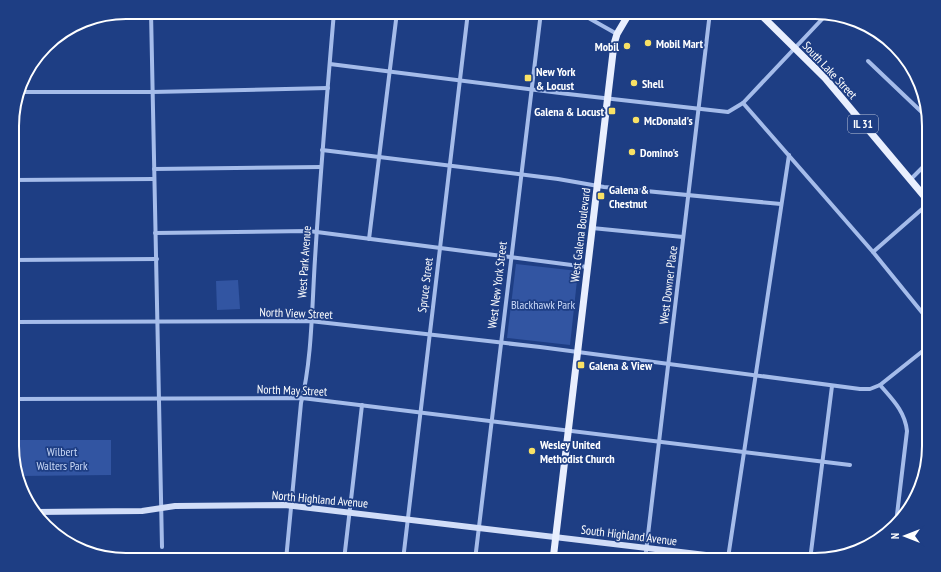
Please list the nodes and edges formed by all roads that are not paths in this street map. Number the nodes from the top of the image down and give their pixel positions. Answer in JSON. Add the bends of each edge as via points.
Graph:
{"nodes":[{"id":1,"x":151,"y":19,"type":"edge"},
{"id":2,"x":333,"y":19,"type":"edge"},
{"id":3,"x":396,"y":19,"type":"edge"},
{"id":4,"x":467,"y":19,"type":"edge"},
{"id":5,"x":539,"y":19,"type":"edge"},
{"id":6,"x":590,"y":19,"type":"edge"},
{"id":7,"x":626,"y":19,"type":"edge"},
{"id":8,"x":709,"y":19,"type":"edge"},
{"id":9,"x":765,"y":19,"type":"edge"},
{"id":10,"x":823,"y":20,"type":"edge"},
{"id":11,"x":617,"y":34,"type":"junction"},
{"id":12,"x":794,"y":49,"type":"junction"},
{"id":13,"x":868,"y":61,"type":"dead end"},
{"id":14,"x":330,"y":64,"type":"junction"},
{"id":15,"x":390,"y":72,"type":"junction"},
{"id":16,"x":460,"y":80,"type":"junction"},
{"id":17,"x":328,"y":88,"type":"junction"},
{"id":18,"x":531,"y":90,"type":"junction"},
{"id":19,"x":25,"y":92,"type":"edge"},
{"id":20,"x":152,"y":92,"type":"junction"},
{"id":21,"x":607,"y":99,"type":"junction"},
{"id":22,"x":743,"y":103,"type":"junction"},
{"id":23,"x":698,"y":109,"type":"junction"},
{"id":24,"x":921,"y":111,"type":"edge"},
{"id":25,"x":322,"y":150,"type":"junction"},
{"id":26,"x":789,"y":155,"type":"junction"},
{"id":27,"x":379,"y":156,"type":"junction"},
{"id":28,"x":449,"y":165,"type":"junction"},
{"id":29,"x":321,"y":167,"type":"junction"},
{"id":30,"x":922,"y":168,"type":"edge"},
{"id":31,"x":154,"y":169,"type":"junction"},
{"id":32,"x":521,"y":175,"type":"junction"},
{"id":33,"x":154,"y":179,"type":"junction"},
{"id":34,"x":19,"y":180,"type":"edge"},
{"id":35,"x":910,"y":180,"type":"junction"},
{"id":36,"x":597,"y":185,"type":"junction"},
{"id":37,"x":688,"y":195,"type":"junction"},
{"id":38,"x":922,"y":195,"type":"edge"},
{"id":39,"x":781,"y":204,"type":"junction"},
{"id":40,"x":922,"y":209,"type":"edge"},
{"id":41,"x":592,"y":228,"type":"junction"},
{"id":42,"x":316,"y":232,"type":"junction"},
{"id":43,"x":155,"y":233,"type":"junction"},
{"id":44,"x":683,"y":237,"type":"junction"},
{"id":45,"x":369,"y":239,"type":"junction"},
{"id":46,"x":440,"y":248,"type":"junction"},
{"id":47,"x":873,"y":252,"type":"junction"},
{"id":48,"x":511,"y":257,"type":"junction"},
{"id":49,"x":157,"y":259,"type":"junction"},
{"id":50,"x":19,"y":260,"type":"edge"},
{"id":51,"x":587,"y":267,"type":"junction"},
{"id":52,"x":922,"y":312,"type":"edge"},
{"id":53,"x":158,"y":321,"type":"junction"},
{"id":54,"x":310,"y":321,"type":"junction"},
{"id":55,"x":19,"y":322,"type":"edge"},
{"id":56,"x":429,"y":334,"type":"junction"},
{"id":57,"x":501,"y":343,"type":"junction"},
{"id":58,"x":577,"y":352,"type":"junction"},
{"id":59,"x":922,"y":352,"type":"edge"},
{"id":60,"x":668,"y":365,"type":"junction"},
{"id":61,"x":755,"y":376,"type":"junction"},
{"id":62,"x":880,"y":385,"type":"junction"},
{"id":63,"x":832,"y":386,"type":"junction"},
{"id":64,"x":159,"y":398,"type":"junction"},
{"id":65,"x":302,"y":398,"type":"junction"},
{"id":66,"x":19,"y":399,"type":"edge"},
{"id":67,"x":362,"y":405,"type":"junction"},
{"id":68,"x":421,"y":412,"type":"junction"},
{"id":69,"x":492,"y":421,"type":"junction"},
{"id":70,"x":568,"y":430,"type":"junction"},
{"id":71,"x":659,"y":442,"type":"junction"},
{"id":72,"x":745,"y":452,"type":"junction"},
{"id":73,"x":822,"y":462,"type":"junction"},
{"id":74,"x":850,"y":465,"type":"dead end"},
{"id":75,"x":291,"y":506,"type":"junction"},
{"id":76,"x":161,"y":508,"type":"junction"},
{"id":77,"x":42,"y":512,"type":"edge"},
{"id":78,"x":350,"y":512,"type":"junction"},
{"id":79,"x":897,"y":515,"type":"edge"},
{"id":80,"x":408,"y":519,"type":"junction"},
{"id":81,"x":479,"y":528,"type":"junction"},
{"id":82,"x":556,"y":537,"type":"junction"},
{"id":83,"x":162,"y":547,"type":"dead end"},
{"id":84,"x":647,"y":548,"type":"junction"},
{"id":85,"x":287,"y":553,"type":"edge"},
{"id":86,"x":345,"y":553,"type":"edge"},
{"id":87,"x":404,"y":553,"type":"edge"},
{"id":88,"x":476,"y":553,"type":"edge"},
{"id":89,"x":554,"y":553,"type":"edge"},
{"id":90,"x":646,"y":553,"type":"edge"},
{"id":91,"x":684,"y":553,"type":"edge"},
{"id":92,"x":729,"y":553,"type":"edge"},
{"id":93,"x":811,"y":553,"type":"edge"}],
"edges":[{"from":1,"to":20,"type":"street"},
{"from":2,"to":14,"type":"street","name":"West Park Avenue"},
{"from":3,"to":15,"type":"street"},
{"from":4,"to":16,"type":"street","name":"Spruce Street"},
{"from":5,"to":18,"type":"street","name":"West New York Street"},
{"from":6,"to":11,"type":"street"},
{"from":7,"to":11,"type":"main road","name":"West Galena Boulevard"},
{"from":8,"to":23,"type":"street","name":"West Downer Place"},
{"from":9,"to":12,"type":"main road","name":"South Lake Street","number":"IL 31"},
{"from":10,"to":12,"type":"street"},
{"from":11,"to":21,"type":"main road","name":"West Galena Boulevard"},
{"from":12,"to":22,"type":"street"},
{"from":12,"to":35,"type":"main road","name":"South Lake Street","number":"IL 31","via":[[825,78]]},
{"from":13,"to":24,"type":"street"},
{"from":14,"to":15,"type":"street"},
{"from":14,"to":17,"type":"street","name":"West Park Avenue"},
{"from":15,"to":16,"type":"street"},
{"from":15,"to":27,"type":"street"},
{"from":16,"to":18,"type":"street"},
{"from":16,"to":28,"type":"street","name":"Spruce Street"},
{"from":17,"to":20,"type":"street"},
{"from":17,"to":25,"type":"street","name":"West Park Avenue"},
{"from":18,"to":21,"type":"street"},
{"from":18,"to":32,"type":"street","name":"West New York Street"},
{"from":19,"to":20,"type":"street"},
{"from":20,"to":31,"type":"street"},
{"from":21,"to":23,"type":"street"},
{"from":21,"to":36,"type":"main road","name":"West Galena Boulevard"},
{"from":22,"to":23,"type":"street","via":[[728,112]]},
{"from":22,"to":26,"type":"street"},
{"from":23,"to":37,"type":"street","name":"West Downer Place"},
{"from":25,"to":27,"type":"street"},
{"from":25,"to":29,"type":"street","name":"West Park Avenue"},
{"from":26,"to":39,"type":"street"},
{"from":26,"to":47,"type":"street"},
{"from":27,"to":28,"type":"street"},
{"from":27,"to":45,"type":"street"},
{"from":28,"to":32,"type":"street"},
{"from":28,"to":46,"type":"street","name":"Spruce Street"},
{"from":29,"to":31,"type":"street"},
{"from":29,"to":42,"type":"street","name":"West Park Avenue"},
{"from":30,"to":35,"type":"street"},
{"from":31,"to":33,"type":"street"},
{"from":32,"to":36,"type":"street"},
{"from":32,"to":48,"type":"street","name":"West New York Street"},
{"from":33,"to":34,"type":"street"},
{"from":33,"to":43,"type":"street"},
{"from":35,"to":38,"type":"main road","name":"South Lake Street","number":"IL 31"},
{"from":36,"to":37,"type":"street"},
{"from":36,"to":41,"type":"main road","name":"West Galena Boulevard"},
{"from":37,"to":39,"type":"street"},
{"from":37,"to":44,"type":"street","name":"West Downer Place"},
{"from":39,"to":61,"type":"street"},
{"from":40,"to":47,"type":"street"},
{"from":41,"to":44,"type":"street"},
{"from":41,"to":51,"type":"main road","name":"West Galena Boulevard"},
{"from":42,"to":43,"type":"street"},
{"from":42,"to":45,"type":"street"},
{"from":42,"to":54,"type":"street","name":"West Park Avenue"},
{"from":43,"to":49,"type":"street"},
{"from":44,"to":60,"type":"street","name":"West Downer Place"},
{"from":45,"to":46,"type":"street"},
{"from":46,"to":48,"type":"street"},
{"from":46,"to":56,"type":"street","name":"Spruce Street"},
{"from":47,"to":52,"type":"street"},
{"from":48,"to":51,"type":"street"},
{"from":48,"to":57,"type":"street","name":"West New York Street"},
{"from":49,"to":50,"type":"street"},
{"from":49,"to":53,"type":"street"},
{"from":51,"to":58,"type":"main road","name":"West Galena Boulevard"},
{"from":53,"to":54,"type":"street","name":"North View Street"},
{"from":53,"to":55,"type":"street","name":"North View Street"},
{"from":53,"to":64,"type":"street"},
{"from":54,"to":56,"type":"street","name":"North View Street"},
{"from":54,"to":65,"type":"street","name":"West Park Avenue"},
{"from":56,"to":57,"type":"street","name":"North View Street"},
{"from":56,"to":68,"type":"street","name":"Spruce Street"},
{"from":57,"to":58,"type":"street","name":"North View Street"},
{"from":57,"to":69,"type":"street","name":"West New York Street"},
{"from":58,"to":60,"type":"street","name":"North View Street"},
{"from":58,"to":70,"type":"main road","name":"West Galena Boulevard"},
{"from":59,"to":62,"type":"street"},
{"from":60,"to":61,"type":"street","name":"North View Street"},
{"from":60,"to":71,"type":"street","name":"West Downer Place"},
{"from":61,"to":63,"type":"street","name":"North View Street"},
{"from":61,"to":72,"type":"street"},
{"from":62,"to":63,"type":"street","name":"North View Street","via":[[870,389]]},
{"from":62,"to":79,"type":"street","via":[[901,410],[908,430]]},
{"from":63,"to":73,"type":"street"},
{"from":64,"to":65,"type":"street","name":"North May Street"},
{"from":64,"to":66,"type":"street","name":"North May Street"},
{"from":64,"to":76,"type":"street"},
{"from":65,"to":67,"type":"street","name":"North May Street"},
{"from":65,"to":75,"type":"street","name":"West Park Avenue"},
{"from":67,"to":68,"type":"street","name":"North May Street"},
{"from":67,"to":78,"type":"street"},
{"from":68,"to":69,"type":"street","name":"North May Street"},
{"from":68,"to":80,"type":"street","name":"Spruce Street"},
{"from":69,"to":70,"type":"street","name":"North May Street"},
{"from":69,"to":81,"type":"street","name":"West New York Street"},
{"from":70,"to":71,"type":"street","name":"North May Street"},
{"from":70,"to":82,"type":"main road","name":"West Galena Boulevard"},
{"from":71,"to":72,"type":"street","name":"North May Street"},
{"from":71,"to":84,"type":"street","name":"West Downer Place"},
{"from":72,"to":73,"type":"street","name":"North May Street"},
{"from":72,"to":92,"type":"street"},
{"from":73,"to":74,"type":"street","name":"North May Street"},
{"from":73,"to":93,"type":"street"},
{"from":75,"to":76,"type":"street","name":"North Highland Avenue"},
{"from":75,"to":78,"type":"street","name":"North Highland Avenue"},
{"from":75,"to":85,"type":"street","name":"West Park Avenue"},
{"from":76,"to":77,"type":"street","name":"North Highland Avenue","via":[[142,511]]},
{"from":76,"to":83,"type":"street"},
{"from":78,"to":80,"type":"street","name":"North Highland Avenue"},
{"from":78,"to":86,"type":"street"},
{"from":80,"to":81,"type":"street","name":"North Highland Avenue"},
{"from":80,"to":87,"type":"street","name":"Spruce Street"},
{"from":81,"to":82,"type":"street","name":"North Highland Avenue"},
{"from":81,"to":88,"type":"street","name":"West New York Street"},
{"from":82,"to":84,"type":"street","name":"South Highland Avenue"},
{"from":82,"to":89,"type":"main road","name":"West Galena Boulevard"},
{"from":84,"to":90,"type":"street","name":"West Downer Place"},
{"from":84,"to":91,"type":"street","name":"South Highland Avenue"}]}
